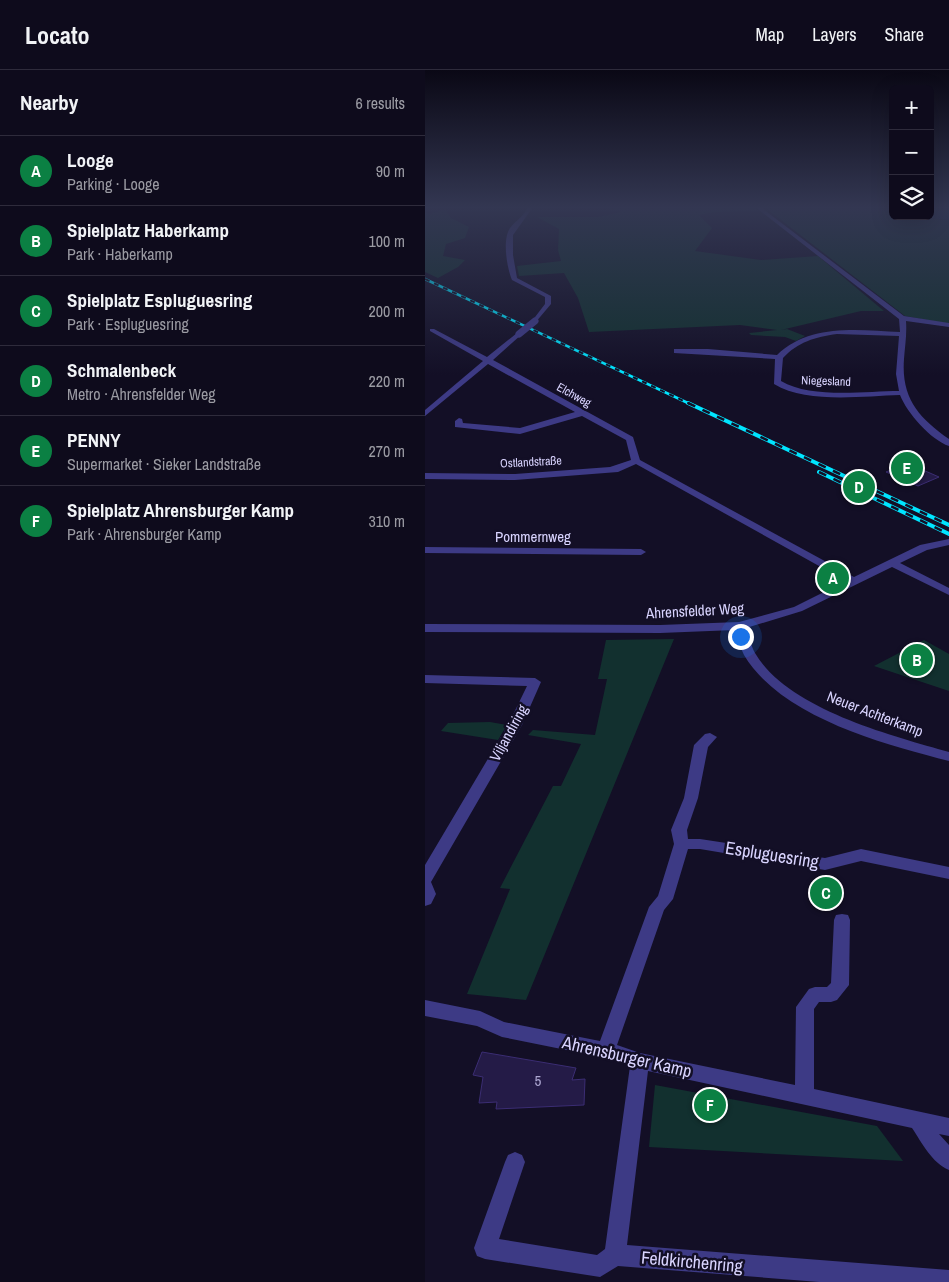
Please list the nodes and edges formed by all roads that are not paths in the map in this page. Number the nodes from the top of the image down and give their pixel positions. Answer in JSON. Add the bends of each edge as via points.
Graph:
{"nodes":[{"id":1,"x":512,"y":263,"type":"edge"},
{"id":2,"x":830,"y":263,"type":"edge"},
{"id":3,"x":902,"y":318,"type":"junction"},
{"id":4,"x":949,"y":325,"type":"edge"},
{"id":5,"x":432,"y":330,"type":"dead end"},
{"id":6,"x":903,"y":334,"type":"junction"},
{"id":7,"x":677,"y":351,"type":"dead end"},
{"id":8,"x":779,"y":357,"type":"junction"},
{"id":9,"x":487,"y":360,"type":"junction"},
{"id":10,"x":901,"y":393,"type":"junction"},
{"id":11,"x":582,"y":413,"type":"junction"},
{"id":12,"x":425,"y":414,"type":"edge"},
{"id":13,"x":459,"y":420,"type":"dead end"},
{"id":14,"x":949,"y":443,"type":"edge"},
{"id":15,"x":636,"y":461,"type":"junction"},
{"id":16,"x":425,"y":476,"type":"edge"},
{"id":17,"x":946,"y":543,"type":"edge"},
{"id":18,"x":425,"y":550,"type":"edge"},
{"id":19,"x":641,"y":552,"type":"dead end"},
{"id":20,"x":893,"y":563,"type":"junction"},
{"id":21,"x":855,"y":582,"type":"junction"},
{"id":22,"x":949,"y":592,"type":"edge"},
{"id":23,"x":739,"y":626,"type":"junction"},
{"id":24,"x":425,"y":628,"type":"edge"},
{"id":25,"x":425,"y":679,"type":"edge"},
{"id":26,"x":709,"y":737,"type":"dead end"},
{"id":27,"x":949,"y":757,"type":"edge"},
{"id":28,"x":682,"y":844,"type":"junction"},
{"id":29,"x":949,"y":873,"type":"edge"},
{"id":30,"x":425,"y":879,"type":"edge"},
{"id":31,"x":425,"y":886,"type":"edge"},
{"id":32,"x":425,"y":900,"type":"edge"},
{"id":33,"x":842,"y":920,"type":"dead end"},
{"id":34,"x":425,"y":1008,"type":"edge"},
{"id":35,"x":606,"y":1050,"type":"junction"},
{"id":36,"x":640,"y":1061,"type":"junction"},
{"id":37,"x":804,"y":1096,"type":"junction"},
{"id":38,"x":918,"y":1120,"type":"junction"},
{"id":39,"x":949,"y":1127,"type":"edge"},
{"id":40,"x":949,"y":1160,"type":"edge"},
{"id":41,"x":515,"y":1162,"type":"dead end"},
{"id":42,"x":615,"y":1256,"type":"junction"},
{"id":43,"x":949,"y":1281,"type":"edge"}],
"edges":[{"from":1,"to":9,"type":"street","bridge":true,"via":[[514,279],[548,296],[548,304],[535,321]]},
{"from":2,"to":3,"type":"street"},
{"from":3,"to":4,"type":"street"},
{"from":3,"to":6,"type":"street"},
{"from":5,"to":9,"type":"street","name":"Elchweg"},
{"from":6,"to":8,"type":"street","via":[[824,334],[804,338]]},
{"from":6,"to":10,"type":"street","via":[[898,370]]},
{"from":7,"to":8,"type":"street"},
{"from":8,"to":10,"type":"street","name":"Niegesland","via":[[777,382],[789,390]]},
{"from":9,"to":11,"type":"street","name":"Elchweg"},
{"from":9,"to":12,"type":"street"},
{"from":10,"to":14,"type":"street","via":[[921,423]]},
{"from":11,"to":13,"type":"street","via":[[520,431],[470,427],[459,424]]},
{"from":11,"to":15,"type":"street","name":"Elchweg","via":[[630,439]]},
{"from":15,"to":16,"type":"street","name":"Ostlandstraße","via":[[609,470],[515,477]]},
{"from":15,"to":21,"type":"street"},
{"from":17,"to":20,"type":"street","name":"Ahrensfelder Weg","via":[[924,548]]},
{"from":18,"to":19,"type":"street","name":"Pommernweg"},
{"from":20,"to":21,"type":"street","name":"Ahrensfelder Weg"},
{"from":20,"to":22,"type":"street"},
{"from":21,"to":23,"type":"street","name":"Ahrensfelder Weg","via":[[798,609]]},
{"from":23,"to":24,"type":"street","name":"Ahrensfelder Weg","via":[[651,630]]},
{"from":23,"to":27,"type":"street","name":"Neuer Achterkamp","via":[[752,659],[791,694],[843,722]]},
{"from":25,"to":30,"type":"street","name":"Viljandiring","via":[[535,682],[515,725]]},
{"from":26,"to":28,"type":"street","via":[[701,745],[691,798],[679,830]]},
{"from":28,"to":29,"type":"street","name":"Espluguesring","via":[[825,864],[861,854]]},
{"from":28,"to":35,"type":"street","via":[[665,899],[657,908]]},
{"from":31,"to":32,"type":"street","via":[[428,894]]},
{"from":33,"to":37,"type":"street","via":[[839,986],[831,995],[815,994],[805,1007]]},
{"from":34,"to":35,"type":"street","name":"Ahrensburger Kamp","via":[[480,1019],[502,1029]]},
{"from":35,"to":36,"type":"street","name":"Ahrensburger Kamp"},
{"from":36,"to":37,"type":"street","name":"Ahrensburger Kamp"},
{"from":36,"to":42,"type":"street"},
{"from":37,"to":38,"type":"street","name":"Ahrensburger Kamp"},
{"from":38,"to":39,"type":"street","name":"Ahrensburger Kamp"},
{"from":38,"to":40,"type":"street"},
{"from":41,"to":42,"type":"street","name":"Feldkirchenring","via":[[485,1248],[599,1266]]},
{"from":42,"to":43,"type":"street","name":"Feldkirchenring"}]}
